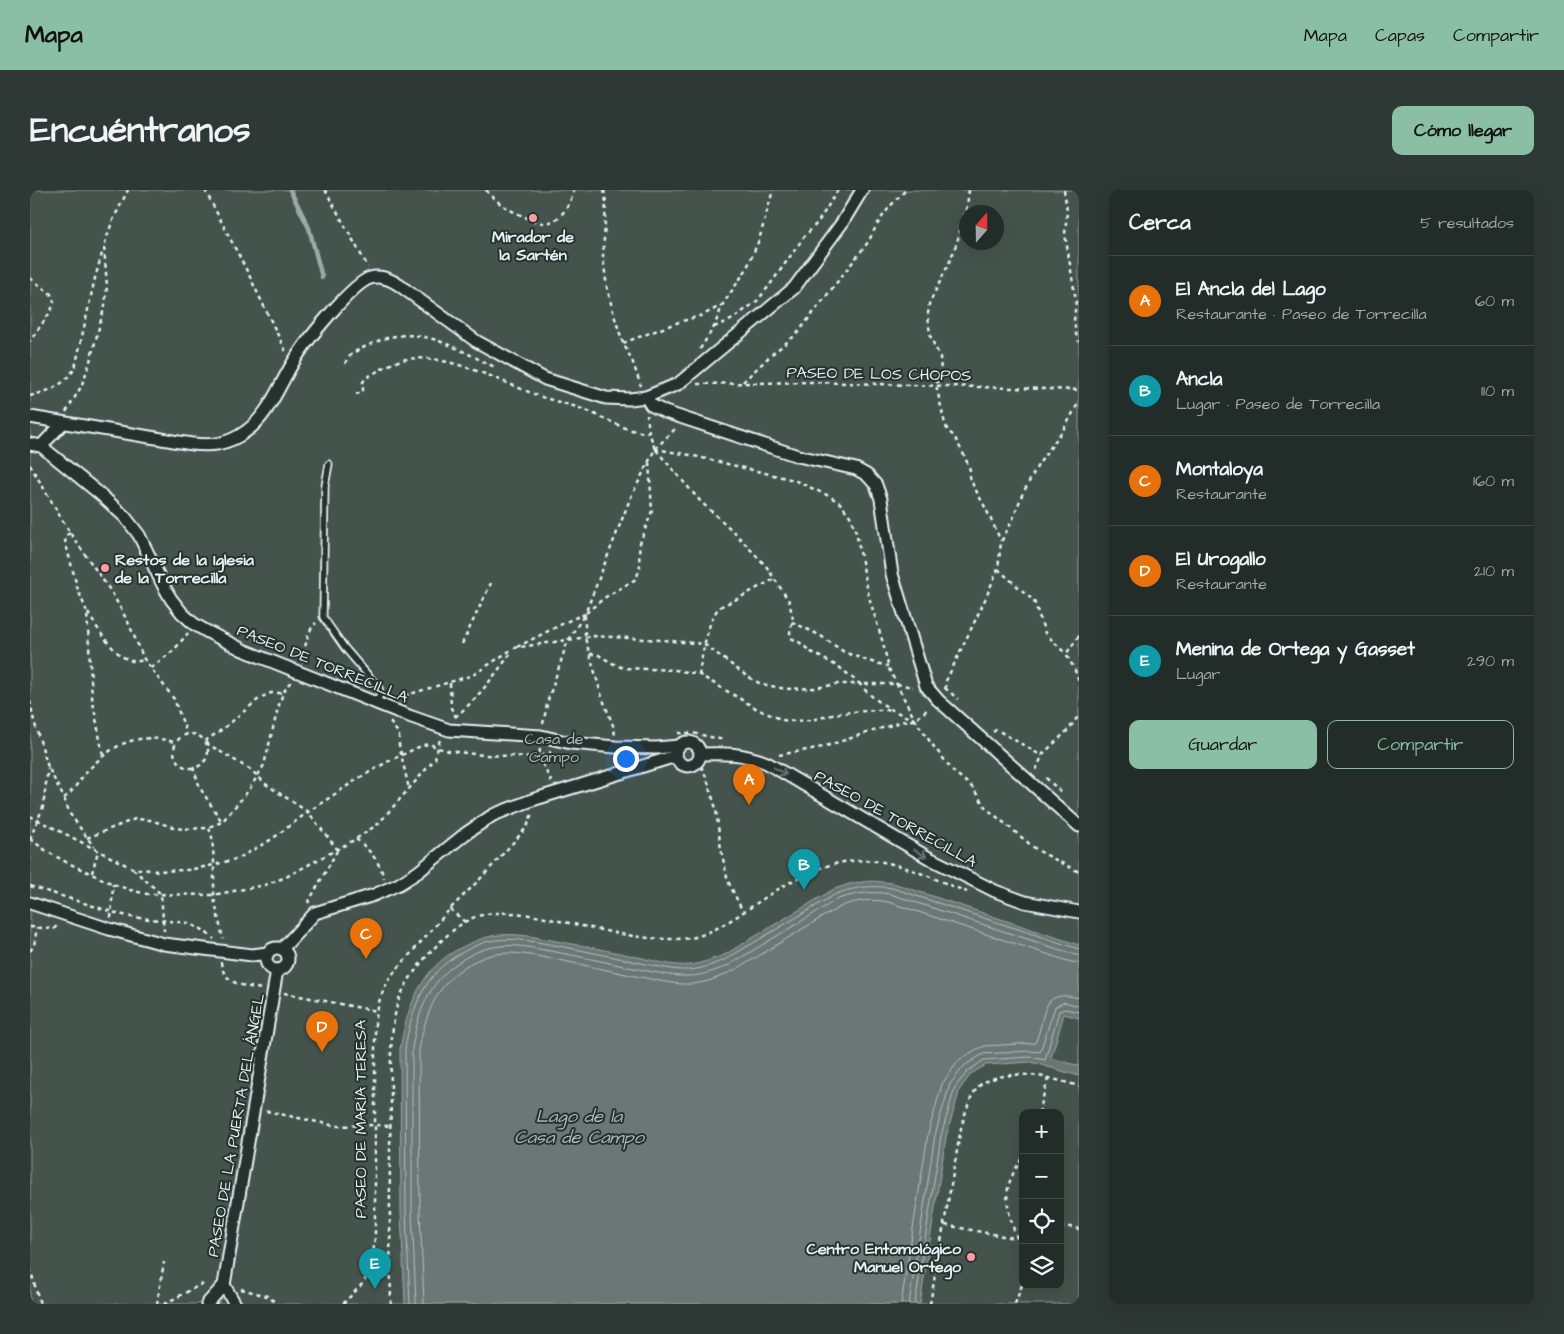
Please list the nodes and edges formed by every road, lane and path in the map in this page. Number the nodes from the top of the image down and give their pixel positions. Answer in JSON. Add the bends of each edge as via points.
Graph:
{"nodes":[{"id":1,"x":128,"y":190,"type":"edge"},
{"id":2,"x":205,"y":190,"type":"edge"},
{"id":3,"x":325,"y":190,"type":"edge"},
{"id":4,"x":486,"y":190,"type":"edge"},
{"id":5,"x":574,"y":190,"type":"edge"},
{"id":6,"x":604,"y":190,"type":"edge"},
{"id":7,"x":772,"y":190,"type":"edge"},
{"id":8,"x":838,"y":190,"type":"edge"},
{"id":9,"x":862,"y":190,"type":"edge"},
{"id":10,"x":906,"y":190,"type":"edge"},
{"id":11,"x":969,"y":190,"type":"edge"},
{"id":12,"x":1064,"y":190,"type":"edge"},
{"id":13,"x":104,"y":246,"type":"junction"},
{"id":14,"x":30,"y":278,"type":"edge"},
{"id":15,"x":372,"y":278,"type":"junction"},
{"id":16,"x":723,"y":304,"type":"junction"},
{"id":17,"x":30,"y":341,"type":"edge"},
{"id":18,"x":1079,"y":342,"type":"edge"},
{"id":19,"x":623,"y":343,"type":"junction"},
{"id":20,"x":294,"y":360,"type":"junction"},
{"id":21,"x":346,"y":364,"type":"dead end"},
{"id":22,"x":503,"y":371,"type":"dead end"},
{"id":23,"x":742,"y":383,"type":"junction"},
{"id":24,"x":678,"y":384,"type":"junction"},
{"id":25,"x":936,"y":385,"type":"junction"},
{"id":26,"x":1079,"y":390,"type":"edge"},
{"id":27,"x":356,"y":394,"type":"dead end"},
{"id":28,"x":30,"y":396,"type":"edge"},
{"id":29,"x":648,"y":401,"type":"junction"},
{"id":30,"x":1079,"y":402,"type":"edge"},
{"id":31,"x":30,"y":417,"type":"edge"},
{"id":32,"x":683,"y":418,"type":"junction"},
{"id":33,"x":63,"y":423,"type":"junction"},
{"id":34,"x":649,"y":432,"type":"junction"},
{"id":35,"x":35,"y":445,"type":"edge"},
{"id":36,"x":655,"y":449,"type":"junction"},
{"id":37,"x":649,"y":460,"type":"junction"},
{"id":38,"x":329,"y":464,"type":"dead end"},
{"id":39,"x":30,"y":465,"type":"edge"},
{"id":40,"x":70,"y":533,"type":"junction"},
{"id":41,"x":1001,"y":542,"type":"junction"},
{"id":42,"x":998,"y":569,"type":"junction"},
{"id":43,"x":775,"y":580,"type":"junction"},
{"id":44,"x":491,"y":583,"type":"dead end"},
{"id":45,"x":87,"y":612,"type":"junction"},
{"id":46,"x":585,"y":614,"type":"junction"},
{"id":47,"x":323,"y":617,"type":"junction"},
{"id":48,"x":792,"y":622,"type":"junction"},
{"id":49,"x":194,"y":624,"type":"junction"},
{"id":50,"x":1079,"y":636,"type":"edge"},
{"id":51,"x":586,"y":638,"type":"junction"},
{"id":52,"x":568,"y":640,"type":"junction"},
{"id":53,"x":462,"y":644,"type":"dead end"},
{"id":54,"x":704,"y":644,"type":"junction"},
{"id":55,"x":514,"y":648,"type":"junction"},
{"id":56,"x":590,"y":654,"type":"junction"},
{"id":57,"x":1066,"y":654,"type":"junction"},
{"id":58,"x":144,"y":660,"type":"junction"},
{"id":59,"x":888,"y":666,"type":"junction"},
{"id":60,"x":151,"y":668,"type":"junction"},
{"id":61,"x":298,"y":673,"type":"junction"},
{"id":62,"x":699,"y":676,"type":"junction"},
{"id":63,"x":1079,"y":682,"type":"edge"},
{"id":64,"x":450,"y":683,"type":"junction"},
{"id":65,"x":860,"y":684,"type":"junction"},
{"id":66,"x":896,"y":684,"type":"junction"},
{"id":67,"x":926,"y":686,"type":"junction"},
{"id":68,"x":283,"y":693,"type":"junction"},
{"id":69,"x":378,"y":699,"type":"junction"},
{"id":70,"x":938,"y":700,"type":"junction"},
{"id":71,"x":30,"y":701,"type":"edge"},
{"id":72,"x":390,"y":709,"type":"junction"},
{"id":73,"x":893,"y":710,"type":"junction"},
{"id":74,"x":1079,"y":715,"type":"edge"},
{"id":75,"x":456,"y":717,"type":"junction"},
{"id":76,"x":916,"y":720,"type":"junction"},
{"id":77,"x":446,"y":729,"type":"junction"},
{"id":78,"x":992,"y":732,"type":"dead end"},
{"id":79,"x":188,"y":734,"type":"junction"},
{"id":80,"x":673,"y":735,"type":"dead end"},
{"id":81,"x":541,"y":736,"type":"junction"},
{"id":82,"x":727,"y":741,"type":"dead end"},
{"id":83,"x":176,"y":742,"type":"junction"},
{"id":84,"x":206,"y":742,"type":"junction"},
{"id":85,"x":571,"y":743,"type":"junction"},
{"id":86,"x":615,"y":747,"type":"junction"},
{"id":87,"x":438,"y":748,"type":"junction"},
{"id":88,"x":677,"y":751,"type":"junction"},
{"id":89,"x":402,"y":754,"type":"junction"},
{"id":90,"x":103,"y":756,"type":"junction"},
{"id":91,"x":1042,"y":756,"type":"junction"},
{"id":92,"x":539,"y":757,"type":"junction"},
{"id":93,"x":699,"y":757,"type":"junction"},
{"id":94,"x":767,"y":763,"type":"junction"},
{"id":95,"x":48,"y":767,"type":"junction"},
{"id":96,"x":193,"y":767,"type":"junction"},
{"id":97,"x":1036,"y":770,"type":"dead end"},
{"id":98,"x":258,"y":776,"type":"junction"},
{"id":99,"x":544,"y":786,"type":"dead end"},
{"id":100,"x":554,"y":787,"type":"junction"},
{"id":101,"x":409,"y":789,"type":"junction"},
{"id":102,"x":64,"y":798,"type":"junction"},
{"id":103,"x":532,"y":800,"type":"junction"},
{"id":104,"x":308,"y":812,"type":"junction"},
{"id":105,"x":30,"y":816,"type":"edge"},
{"id":106,"x":37,"y":820,"type":"junction"},
{"id":107,"x":222,"y":822,"type":"junction"},
{"id":108,"x":1079,"y":826,"type":"edge"},
{"id":109,"x":209,"y":828,"type":"junction"},
{"id":110,"x":87,"y":838,"type":"junction"},
{"id":111,"x":30,"y":839,"type":"edge"},
{"id":112,"x":356,"y":840,"type":"junction"},
{"id":113,"x":337,"y":849,"type":"junction"},
{"id":114,"x":97,"y":850,"type":"junction"},
{"id":115,"x":214,"y":865,"type":"junction"},
{"id":116,"x":132,"y":868,"type":"junction"},
{"id":117,"x":1079,"y":872,"type":"edge"},
{"id":118,"x":92,"y":874,"type":"junction"},
{"id":119,"x":113,"y":884,"type":"junction"},
{"id":120,"x":30,"y":886,"type":"edge"},
{"id":121,"x":388,"y":889,"type":"junction"},
{"id":122,"x":968,"y":893,"type":"dead end"},
{"id":123,"x":161,"y":894,"type":"junction"},
{"id":124,"x":213,"y":895,"type":"junction"},
{"id":125,"x":312,"y":898,"type":"dead end"},
{"id":126,"x":30,"y":904,"type":"edge"},
{"id":127,"x":450,"y":909,"type":"junction"},
{"id":128,"x":112,"y":912,"type":"junction"},
{"id":129,"x":743,"y":912,"type":"junction"},
{"id":130,"x":1079,"y":912,"type":"edge"},
{"id":131,"x":61,"y":913,"type":"junction"},
{"id":132,"x":163,"y":919,"type":"junction"},
{"id":133,"x":465,"y":922,"type":"junction"},
{"id":134,"x":30,"y":927,"type":"edge"},
{"id":135,"x":36,"y":927,"type":"junction"},
{"id":136,"x":110,"y":929,"type":"junction"},
{"id":137,"x":164,"y":944,"type":"junction"},
{"id":138,"x":220,"y":947,"type":"junction"},
{"id":139,"x":282,"y":949,"type":"junction"},
{"id":140,"x":30,"y":951,"type":"edge"},
{"id":141,"x":268,"y":953,"type":"junction"},
{"id":142,"x":277,"y":970,"type":"junction"},
{"id":143,"x":274,"y":991,"type":"junction"},
{"id":144,"x":377,"y":1011,"type":"junction"},
{"id":145,"x":1048,"y":1078,"type":"junction"},
{"id":146,"x":1079,"y":1086,"type":"edge"},
{"id":147,"x":254,"y":1109,"type":"junction"},
{"id":148,"x":1041,"y":1109,"type":"edge"},
{"id":149,"x":375,"y":1125,"type":"junction"},
{"id":150,"x":390,"y":1126,"type":"junction"},
{"id":151,"x":1019,"y":1164,"type":"edge"},
{"id":152,"x":945,"y":1225,"type":"junction"},
{"id":153,"x":1064,"y":1227,"type":"edge"},
{"id":154,"x":1079,"y":1229,"type":"edge"},
{"id":155,"x":1017,"y":1238,"type":"joint"},
{"id":156,"x":164,"y":1262,"type":"dead end"},
{"id":157,"x":30,"y":1268,"type":"edge"},
{"id":158,"x":218,"y":1284,"type":"junction"},
{"id":159,"x":237,"y":1288,"type":"dead end"},
{"id":160,"x":1020,"y":1289,"type":"edge"},
{"id":161,"x":40,"y":1304,"type":"edge"},
{"id":162,"x":158,"y":1304,"type":"edge"},
{"id":163,"x":164,"y":1304,"type":"edge"},
{"id":164,"x":207,"y":1304,"type":"edge"},
{"id":165,"x":235,"y":1304,"type":"edge"},
{"id":166,"x":278,"y":1304,"type":"edge"},
{"id":167,"x":343,"y":1304,"type":"edge"},
{"id":168,"x":391,"y":1304,"type":"edge"},
{"id":169,"x":930,"y":1304,"type":"edge"},
{"id":170,"x":1015,"y":1304,"type":"edge"}],
"edges":[{"from":1,"to":13,"type":"path"},
{"from":2,"to":20,"type":"path","via":[[285,351]]},
{"from":3,"to":15,"type":"path"},
{"from":4,"to":5,"type":"path","via":[[509,210],[544,223],[562,215]]},
{"from":6,"to":19,"type":"path","via":[[603,257]]},
{"from":7,"to":16,"type":"path","via":[[759,240],[746,270]]},
{"from":8,"to":16,"type":"path","via":[[818,222],[804,236],[757,301],[731,320],[714,326]]},
{"from":9,"to":24,"type":"street","via":[[794,288]]},
{"from":10,"to":23,"type":"path","via":[[891,203],[869,241],[796,335]]},
{"from":11,"to":25,"type":"path","via":[[957,242],[929,304],[928,327],[942,367]]},
{"from":12,"to":18,"type":"path","via":[[1067,211],[1065,234]]},
{"from":13,"to":28,"type":"path","via":[[75,368],[59,385]]},
{"from":13,"to":33,"type":"path","via":[[105,305],[89,366]]},
{"from":14,"to":17,"type":"path","via":[[52,294],[54,302]]},
{"from":15,"to":20,"type":"street","via":[[350,293]]},
{"from":15,"to":29,"type":"street","via":[[394,281],[476,341],[545,379],[606,398]]},
{"from":16,"to":19,"type":"path","via":[[703,315]]},
{"from":19,"to":29,"type":"path"},
{"from":20,"to":33,"type":"street","via":[[267,408],[254,424],[231,440],[217,444],[187,443]]},
{"from":21,"to":22,"type":"path","via":[[348,357],[372,343],[395,335],[410,335],[439,340]]},
{"from":23,"to":24,"type":"path","name":"PASEO DE LOS CHOPOS"},
{"from":23,"to":25,"type":"path","name":"PASEO DE LOS CHOPOS"},
{"from":24,"to":29,"type":"street"},
{"from":25,"to":26,"type":"path","name":"PASEO DE LOS CHOPOS"},
{"from":25,"to":41,"type":"path","via":[[945,424],[965,457],[972,485]]},
{"from":27,"to":34,"type":"path","via":[[363,392],[366,378],[397,361],[429,358],[453,363],[539,396],[579,407],[631,430]]},
{"from":29,"to":32,"type":"street","via":[[660,410]]},
{"from":29,"to":34,"type":"path"},
{"from":30,"to":41,"type":"path","via":[[1032,475]]},
{"from":31,"to":33,"type":"street"},
{"from":32,"to":36,"type":"path"},
{"from":32,"to":67,"type":"street","via":[[798,456],[856,469],[876,485],[892,574]]},
{"from":33,"to":35,"type":"street"},
{"from":34,"to":36,"type":"path"},
{"from":35,"to":49,"type":"street","name":"PASEO DE TORRECILLA","via":[[125,517],[139,534],[171,599]]},
{"from":36,"to":37,"type":"path"},
{"from":36,"to":43,"type":"path","via":[[701,502],[766,566]]},
{"from":36,"to":59,"type":"path","via":[[794,480],[840,502],[856,532],[869,598]]},
{"from":37,"to":46,"type":"path","via":[[630,499]]},
{"from":37,"to":46,"type":"path","via":[[652,511],[640,544],[640,568],[636,579]]},
{"from":38,"to":47,"type":"lane","via":[[325,486]]},
{"from":39,"to":40,"type":"path"},
{"from":40,"to":45,"type":"path","via":[[65,541]]},
{"from":40,"to":58,"type":"path","via":[[112,593]]},
{"from":41,"to":42,"type":"path"},
{"from":42,"to":57,"type":"path","via":[[1034,601],[1045,633]]},
{"from":42,"to":70,"type":"path"},
{"from":43,"to":48,"type":"path","via":[[789,601]]},
{"from":43,"to":54,"type":"path","via":[[718,608]]},
{"from":44,"to":53,"type":"path"},
{"from":45,"to":58,"type":"path","via":[[105,640],[121,656],[134,662]]},
{"from":45,"to":90,"type":"path","via":[[92,698]]},
{"from":46,"to":51,"type":"path"},
{"from":46,"to":52,"type":"path"},
{"from":46,"to":55,"type":"path"},
{"from":47,"to":61,"type":"path","via":[[312,626],[304,644]]},
{"from":47,"to":69,"type":"lane","via":[[379,688]]},
{"from":48,"to":59,"type":"path","via":[[844,652]]},
{"from":48,"to":65,"type":"path","via":[[792,638]]},
{"from":49,"to":60,"type":"path","via":[[182,642]]},
{"from":49,"to":61,"type":"street","name":"PASEO DE TORRECILLA"},
{"from":50,"to":57,"type":"path"},
{"from":51,"to":52,"type":"path"},
{"from":51,"to":54,"type":"path"},
{"from":51,"to":56,"type":"path"},
{"from":52,"to":55,"type":"path"},
{"from":52,"to":81,"type":"path","via":[[548,700]]},
{"from":54,"to":62,"type":"path"},
{"from":54,"to":65,"type":"path","via":[[748,678],[767,685],[786,689]]},
{"from":55,"to":64,"type":"path","via":[[473,675]]},
{"from":55,"to":75,"type":"path","via":[[487,685]]},
{"from":56,"to":62,"type":"path","via":[[623,668],[686,671]]},
{"from":56,"to":86,"type":"path","via":[[614,728]]},
{"from":57,"to":63,"type":"path"},
{"from":58,"to":60,"type":"path"},
{"from":59,"to":66,"type":"path"},
{"from":60,"to":79,"type":"path","via":[[174,699]]},
{"from":61,"to":68,"type":"path"},
{"from":61,"to":69,"type":"street","name":"PASEO DE TORRECILLA"},
{"from":62,"to":73,"type":"path","via":[[758,710],[783,720],[811,720],[850,712]]},
{"from":64,"to":69,"type":"path","via":[[396,698]]},
{"from":64,"to":75,"type":"path","via":[[451,708]]},
{"from":65,"to":66,"type":"path"},
{"from":65,"to":73,"type":"path"},
{"from":66,"to":67,"type":"path"},
{"from":66,"to":76,"type":"path"},
{"from":67,"to":70,"type":"street"},
{"from":68,"to":84,"type":"path","via":[[260,698]]},
{"from":68,"to":98,"type":"path","via":[[268,752]]},
{"from":69,"to":72,"type":"street","name":"PASEO DE TORRECILLA"},
{"from":70,"to":76,"type":"path"},
{"from":70,"to":108,"type":"street"},
{"from":71,"to":95,"type":"path"},
{"from":72,"to":77,"type":"street","name":"PASEO DE TORRECILLA"},
{"from":72,"to":89,"type":"path","via":[[388,718],[398,734]]},
{"from":73,"to":76,"type":"path"},
{"from":74,"to":91,"type":"path"},
{"from":75,"to":77,"type":"path"},
{"from":76,"to":94,"type":"path","via":[[823,747],[772,755]]},
{"from":76,"to":117,"type":"path","via":[[954,772],[972,787],[986,808],[1037,850]]},
{"from":77,"to":81,"type":"street","name":"PASEO DE TORRECILLA"},
{"from":77,"to":87,"type":"path"},
{"from":78,"to":91,"type":"path","via":[[999,731]]},
{"from":79,"to":83,"type":"path"},
{"from":79,"to":84,"type":"path","via":[[198,735]]},
{"from":80,"to":82,"type":"path","via":[[687,732]]},
{"from":81,"to":85,"type":"street","name":"PASEO DE TORRECILLA"},
{"from":81,"to":92,"type":"path"},
{"from":83,"to":90,"type":"path","via":[[144,737]]},
{"from":83,"to":96,"type":"path","via":[[174,753],[179,762]]},
{"from":84,"to":96,"type":"path","via":[[208,752],[205,760]]},
{"from":84,"to":98,"type":"path"},
{"from":85,"to":86,"type":"street","name":"PASEO DE TORRECILLA"},
{"from":85,"to":92,"type":"path"},
{"from":86,"to":88,"type":"street","name":"PASEO DE TORRECILLA"},
{"from":87,"to":89,"type":"path","via":[[423,745]]},
{"from":87,"to":92,"type":"path","via":[[483,755]]},
{"from":87,"to":101,"type":"path","via":[[435,759]]},
{"from":88,"to":93,"type":"street","name":"PASEO DE TORRECILLA","via":[[685,743],[692,743],[698,748]]},
{"from":88,"to":93,"type":"street","name":"PASEO DE TORRECILLA","via":[[679,762],[685,766],[692,765]]},
{"from":88,"to":100,"type":"street"},
{"from":89,"to":101,"type":"path"},
{"from":89,"to":104,"type":"path"},
{"from":90,"to":102,"type":"path"},
{"from":91,"to":97,"type":"path"},
{"from":92,"to":100,"type":"path"},
{"from":93,"to":94,"type":"street","name":"PASEO DE TORRECILLA","via":[[746,755]]},
{"from":93,"to":129,"type":"path","via":[[716,809],[728,881]]},
{"from":94,"to":130,"type":"street","name":"PASEO DE TORRECILLA","one_way":true,"via":[[930,858],[995,891],[1025,902]]},
{"from":95,"to":102,"type":"path"},
{"from":95,"to":106,"type":"path","via":[[43,807]]},
{"from":96,"to":107,"type":"path","via":[[200,788]]},
{"from":98,"to":104,"type":"path"},
{"from":98,"to":107,"type":"path"},
{"from":99,"to":100,"type":"path"},
{"from":100,"to":103,"type":"street"},
{"from":101,"to":112,"type":"path","via":[[378,824]]},
{"from":102,"to":110,"type":"path","via":[[70,814]]},
{"from":103,"to":121,"type":"street","via":[[479,823],[418,872]]},
{"from":103,"to":127,"type":"path","name":"PASEO DE MARÍA TERESA","via":[[533,813],[527,827]]},
{"from":104,"to":113,"type":"path"},
{"from":104,"to":115,"type":"path","via":[[272,839],[233,860]]},
{"from":105,"to":106,"type":"path"},
{"from":106,"to":111,"type":"path"},
{"from":106,"to":114,"type":"path"},
{"from":107,"to":109,"type":"path"},
{"from":109,"to":110,"type":"path","via":[[176,828],[138,818]]},
{"from":109,"to":115,"type":"path"},
{"from":110,"to":114,"type":"path"},
{"from":111,"to":118,"type":"path"},
{"from":112,"to":113,"type":"path"},
{"from":112,"to":121,"type":"path","via":[[378,862]]},
{"from":113,"to":124,"type":"path","via":[[265,885]]},
{"from":113,"to":125,"type":"path"},
{"from":114,"to":116,"type":"path"},
{"from":114,"to":118,"type":"path"},
{"from":115,"to":116,"type":"path","via":[[170,872]]},
{"from":115,"to":124,"type":"path"},
{"from":116,"to":123,"type":"path"},
{"from":118,"to":119,"type":"path"},
{"from":119,"to":123,"type":"path","via":[[147,894]]},
{"from":119,"to":128,"type":"path"},
{"from":120,"to":128,"type":"path"},
{"from":121,"to":139,"type":"street","via":[[315,913]]},
{"from":122,"to":129,"type":"path","via":[[894,864],[855,860],[824,865]]},
{"from":123,"to":124,"type":"path"},
{"from":123,"to":132,"type":"path"},
{"from":124,"to":138,"type":"path"},
{"from":126,"to":131,"type":"street"},
{"from":127,"to":133,"type":"path"},
{"from":127,"to":144,"type":"path","name":"PASEO DE MARÍA TERESA","via":[[390,977]]},
{"from":128,"to":132,"type":"path"},
{"from":128,"to":136,"type":"path"},
{"from":129,"to":133,"type":"path","via":[[725,925],[692,938],[629,935],[524,914],[498,913]]},
{"from":131,"to":135,"type":"path","via":[[54,930]]},
{"from":131,"to":136,"type":"street"},
{"from":132,"to":137,"type":"path"},
{"from":132,"to":138,"type":"path","via":[[188,923],[203,930]]},
{"from":133,"to":150,"type":"path","via":[[428,955],[412,975],[399,1000],[393,1024]]},
{"from":134,"to":135,"type":"path"},
{"from":135,"to":140,"type":"path","via":[[34,946]]},
{"from":136,"to":137,"type":"street"},
{"from":137,"to":138,"type":"street"},
{"from":138,"to":141,"type":"street","via":[[252,955]]},
{"from":138,"to":143,"type":"path","via":[[222,971],[231,981]]},
{"from":139,"to":141,"type":"street","via":[[276,948]]},
{"from":139,"to":142,"type":"street","via":[[286,952],[287,962]]},
{"from":141,"to":142,"type":"street","via":[[267,963]]},
{"from":142,"to":143,"type":"street","name":"PASEO DE LA PUERTA DEL ÁNGEL"},
{"from":143,"to":144,"type":"path"},
{"from":143,"to":147,"type":"street","name":"PASEO DE LA PUERTA DEL ÁNGEL"},
{"from":144,"to":149,"type":"path","name":"PASEO DE MARÍA TERESA"},
{"from":145,"to":146,"type":"path"},
{"from":145,"to":148,"type":"path"},
{"from":145,"to":152,"type":"path","via":[[1026,1074],[1001,1076],[984,1082],[976,1090],[961,1128]]},
{"from":147,"to":149,"type":"path","via":[[336,1126]]},
{"from":147,"to":158,"type":"street","name":"PASEO DE LA PUERTA DEL ÁNGEL"},
{"from":149,"to":150,"type":"path"},
{"from":149,"to":167,"type":"path","name":"PASEO DE MARÍA TERESA","via":[[372,1264],[364,1282]]},
{"from":150,"to":168,"type":"path"},
{"from":151,"to":155,"type":"path","via":[[1007,1194]]},
{"from":152,"to":155,"type":"path"},
{"from":152,"to":169,"type":"path"},
{"from":153,"to":154,"type":"path"},
{"from":156,"to":162,"type":"path"},
{"from":157,"to":161,"type":"path"},
{"from":158,"to":163,"type":"path","via":[[200,1285]]},
{"from":158,"to":164,"type":"street"},
{"from":158,"to":165,"type":"street"},
{"from":159,"to":166,"type":"path","via":[[267,1296]]},
{"from":160,"to":170,"type":"path"}]}
